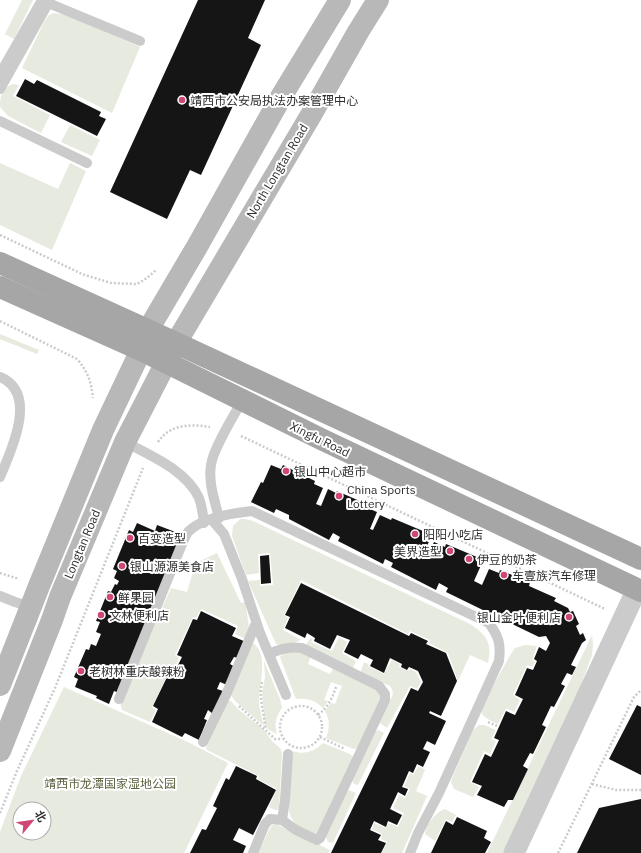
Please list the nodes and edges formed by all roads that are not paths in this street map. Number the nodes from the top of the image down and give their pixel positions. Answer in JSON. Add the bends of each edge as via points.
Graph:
{"nodes":[{"id":1,"x":340,"y":0,"type":"edge"},
{"id":2,"x":378,"y":0,"type":"edge"},
{"id":3,"x":47,"y":1,"type":"edge"},
{"id":4,"x":140,"y":41,"type":"dead end"},
{"id":5,"x":0,"y":74,"type":"edge"},
{"id":6,"x":0,"y":89,"type":"edge"},
{"id":7,"x":0,"y":121,"type":"edge"},
{"id":8,"x":87,"y":163,"type":"dead end"},
{"id":9,"x":0,"y":263,"type":"edge"},
{"id":10,"x":0,"y":287,"type":"edge"},
{"id":11,"x":145,"y":340,"type":"junction"},
{"id":12,"x":176,"y":342,"type":"junction"},
{"id":13,"x":165,"y":363,"type":"junction"},
{"id":14,"x":0,"y":377,"type":"edge"},
{"id":15,"x":242,"y":401,"type":"junction"},
{"id":16,"x":125,"y":442,"type":"junction"},
{"id":17,"x":0,"y":477,"type":"edge"},
{"id":18,"x":212,"y":520,"type":"junction"},
{"id":19,"x":641,"y":559,"type":"edge"},
{"id":20,"x":639,"y":590,"type":"edge"},
{"id":21,"x":0,"y":596,"type":"edge"},
{"id":22,"x":31,"y":606,"type":"junction"},
{"id":23,"x":256,"y":622,"type":"junction"},
{"id":24,"x":269,"y":654,"type":"junction"},
{"id":25,"x":0,"y":685,"type":"edge"},
{"id":26,"x":286,"y":695,"type":"dead end"},
{"id":27,"x":119,"y":699,"type":"dead end"},
{"id":28,"x":203,"y":742,"type":"dead end"},
{"id":29,"x":0,"y":751,"type":"edge"},
{"id":30,"x":288,"y":754,"type":"dead end"},
{"id":31,"x":282,"y":820,"type":"junction"},
{"id":32,"x":253,"y":853,"type":"edge"},
{"id":33,"x":410,"y":853,"type":"edge"},
{"id":34,"x":514,"y":853,"type":"edge"}],
"edges":[{"from":1,"to":11,"type":"main road","via":[[281,97]]},
{"from":2,"to":12,"type":"main road","name":"North Longtan Road"},
{"from":3,"to":4,"type":"lane"},
{"from":3,"to":5,"type":"lane"},
{"from":3,"to":6,"type":"lane"},
{"from":7,"to":8,"type":"lane"},
{"from":9,"to":11,"type":"main road","name":"Xingfu Road"},
{"from":10,"to":11,"type":"main road","name":"Xingfu Road"},
{"from":11,"to":12,"type":"main road","name":"Xingfu Road"},
{"from":11,"to":13,"type":"main road","name":"Xingfu Road"},
{"from":11,"to":22,"type":"main road","name":"Longtan Road","via":[[103,430]]},
{"from":12,"to":13,"type":"main road","name":"Longtan Road"},
{"from":12,"to":19,"type":"main road","name":"Xingfu Road"},
{"from":13,"to":15,"type":"main road","name":"Xingfu Road"},
{"from":13,"to":16,"type":"main road","name":"Longtan Road"},
{"from":14,"to":17,"type":"lane","via":[[14,388],[20,410],[15,441]]},
{"from":15,"to":18,"type":"lane","via":[[213,455]]},
{"from":15,"to":20,"type":"main road","name":"Xingfu Road"},
{"from":16,"to":18,"type":"lane","via":[[150,455],[185,480],[194,489],[202,507]]},
{"from":16,"to":29,"type":"main road","name":"Longtan Road","via":[[60,597]]},
{"from":18,"to":23,"type":"lane","via":[[224,534]]},
{"from":18,"to":27,"type":"lane","via":[[198,525],[188,533],[182,544]]},
{"from":18,"to":33,"type":"lane","via":[[252,511],[489,623],[496,633],[500,642],[497,664],[440,793]]},
{"from":20,"to":34,"type":"street"},
{"from":21,"to":22,"type":"lane"},
{"from":22,"to":25,"type":"main road","name":"Longtan Road"},
{"from":23,"to":24,"type":"lane"},
{"from":23,"to":28,"type":"lane","via":[[226,695]]},
{"from":24,"to":26,"type":"lane"},
{"from":24,"to":31,"type":"lane","via":[[296,646],[302,648],[367,680],[382,689],[385,694],[385,700],[374,725],[320,838],[317,840]]},
{"from":30,"to":31,"type":"lane"},
{"from":31,"to":32,"type":"lane","via":[[270,819]]}]}
